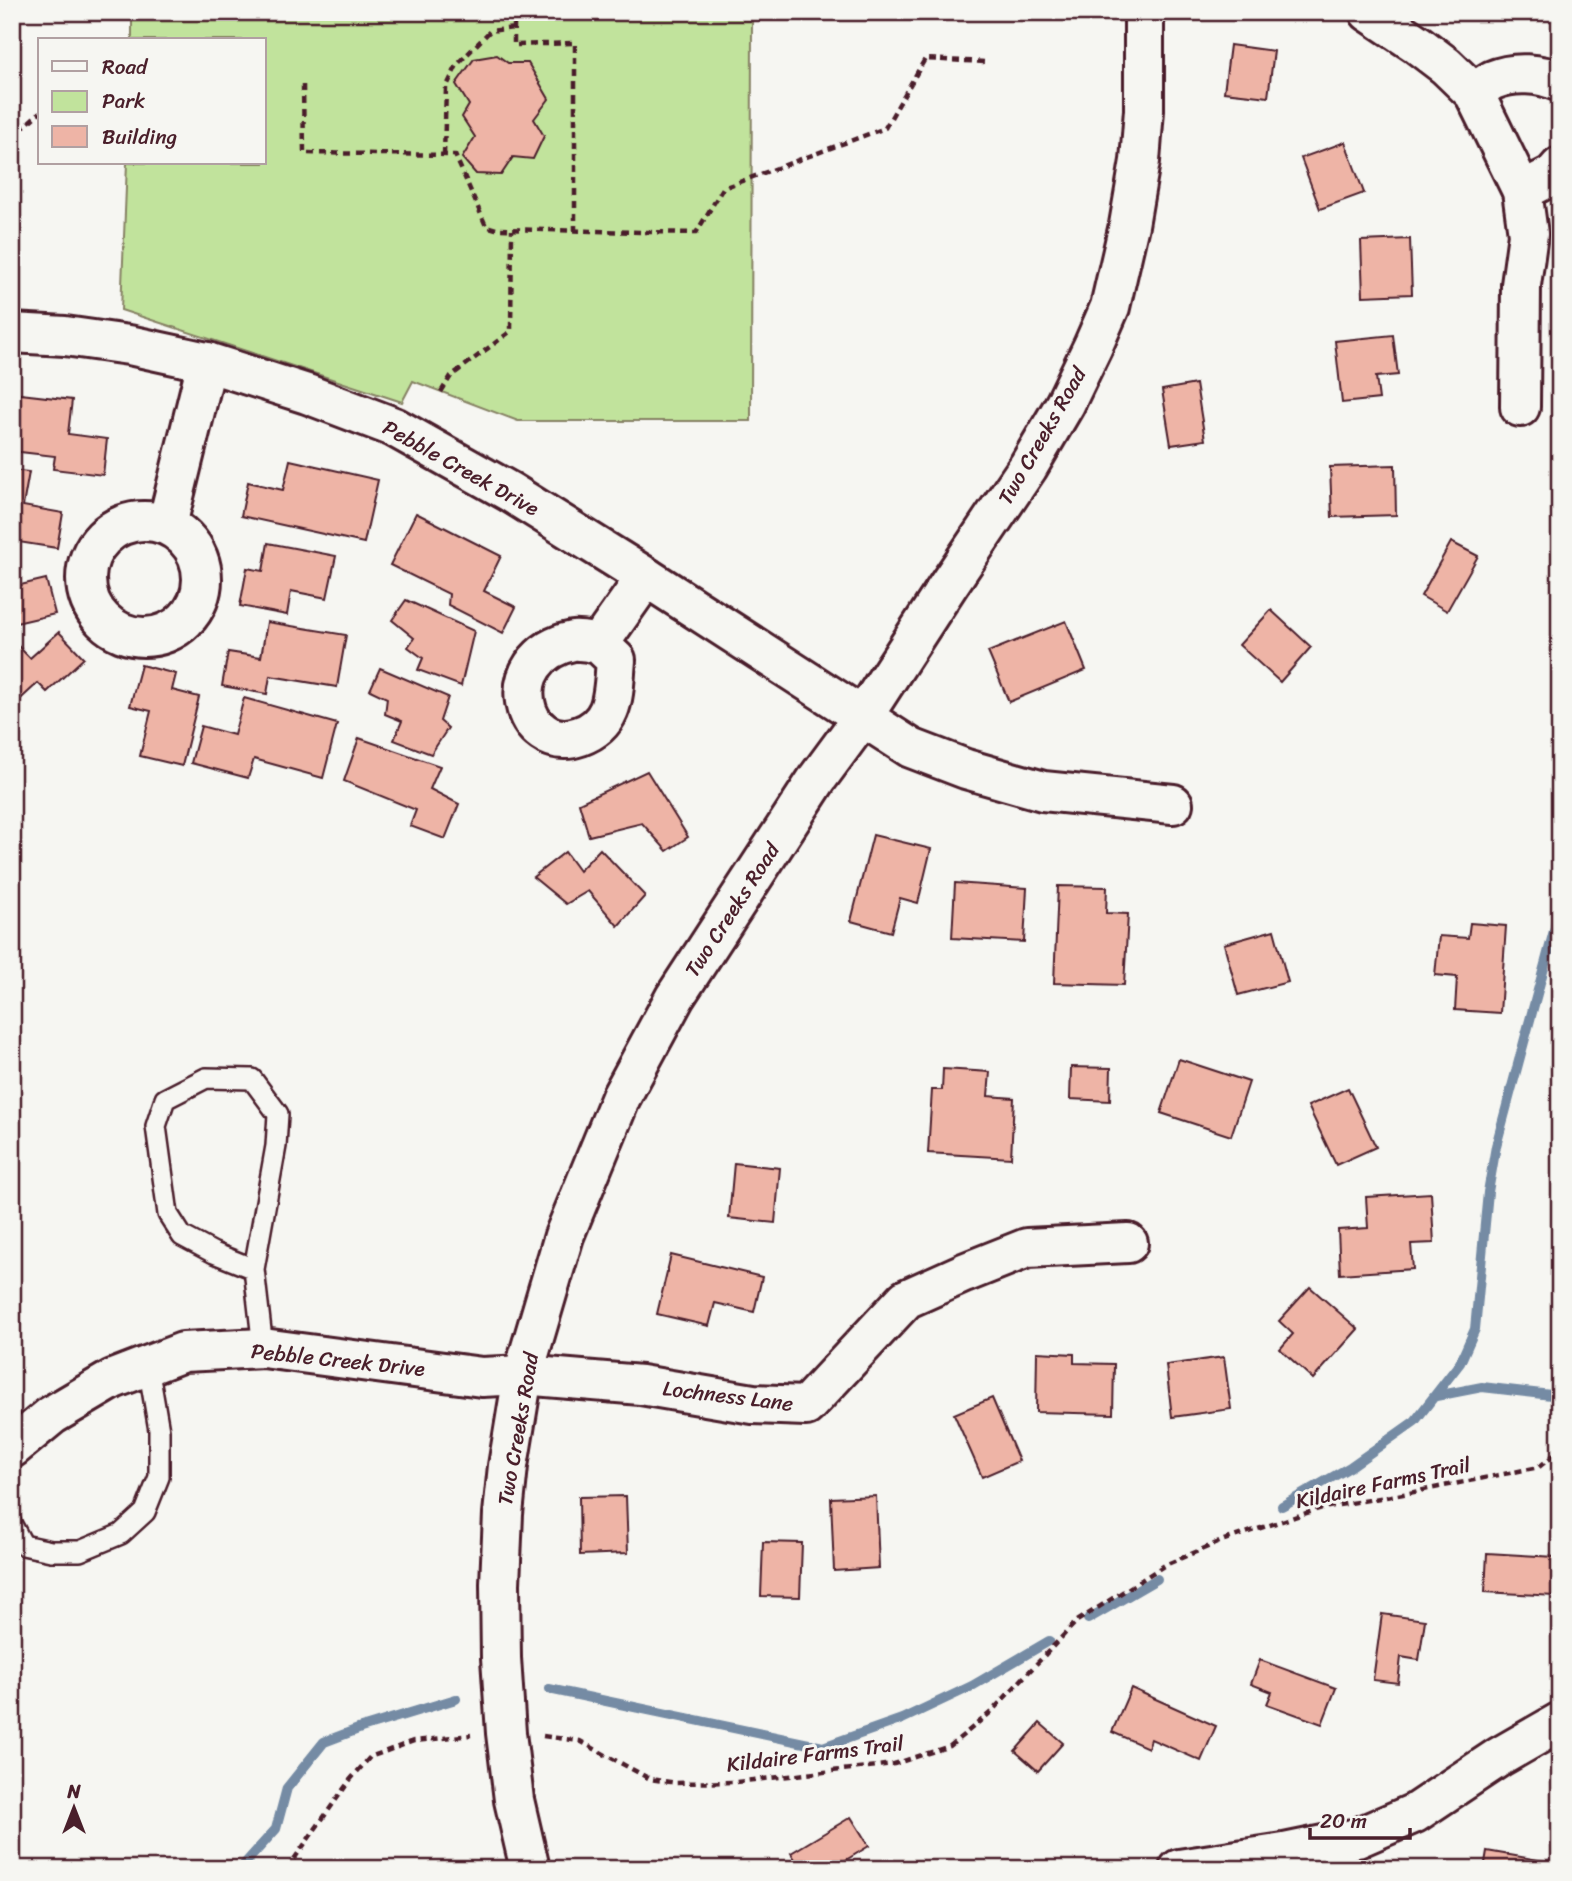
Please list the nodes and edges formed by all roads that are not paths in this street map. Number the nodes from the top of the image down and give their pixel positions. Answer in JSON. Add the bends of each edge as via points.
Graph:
{"nodes":[{"id":1,"x":1144,"y":12,"type":"edge"},
{"id":2,"x":1369,"y":12,"type":"edge"},
{"id":3,"x":1560,"y":82,"type":"edge"},
{"id":4,"x":1474,"y":93,"type":"junction"},
{"id":5,"x":1560,"y":167,"type":"edge"},
{"id":6,"x":1522,"y":191,"type":"junction"},
{"id":7,"x":12,"y":333,"type":"edge"},
{"id":8,"x":207,"y":362,"type":"junction"},
{"id":9,"x":1520,"y":407,"type":"dead end"},
{"id":10,"x":167,"y":525,"type":"dead end"},
{"id":11,"x":646,"y":577,"type":"junction"},
{"id":12,"x":600,"y":644,"type":"dead end"},
{"id":13,"x":862,"y":718,"type":"junction"},
{"id":14,"x":1173,"y":804,"type":"dead end"},
{"id":15,"x":1128,"y":1243,"type":"dead end"},
{"id":16,"x":254,"y":1269,"type":"junction"},
{"id":17,"x":263,"y":1348,"type":"junction"},
{"id":18,"x":148,"y":1366,"type":"junction"},
{"id":19,"x":523,"y":1375,"type":"junction"},
{"id":20,"x":12,"y":1448,"type":"edge"},
{"id":21,"x":12,"y":1525,"type":"edge"},
{"id":22,"x":1560,"y":1722,"type":"edge"},
{"id":23,"x":530,"y":1869,"type":"edge"},
{"id":24,"x":1179,"y":1869,"type":"edge"}],
"edges":[{"from":1,"to":13,"type":"street","name":"Two Creeks Road","via":[[1140,162],[1110,307],[1065,404],[1028,467]]},
{"from":2,"to":4,"type":"street","via":[[1446,66]]},
{"from":3,"to":4,"type":"street","via":[[1546,75],[1524,74],[1493,80]]},
{"from":4,"to":6,"type":"street"},
{"from":5,"to":6,"type":"street"},
{"from":6,"to":9,"type":"street","via":[[1528,234],[1521,285]]},
{"from":7,"to":8,"type":"street","name":"Pebble Creek Drive","via":[[129,345]]},
{"from":8,"to":10,"type":"street"},
{"from":8,"to":11,"type":"street","name":"Pebble Creek Drive","via":[[394,428],[510,492]]},
{"from":11,"to":12,"type":"street"},
{"from":11,"to":13,"type":"street","name":"Pebble Creek Drive"},
{"from":13,"to":14,"type":"street","name":"Pebble Creek Drive","via":[[911,748],[1042,791]]},
{"from":13,"to":19,"type":"street","name":"Two Creeks Road","via":[[817,779],[676,997],[621,1097],[564,1236]]},
{"from":15,"to":19,"type":"street","name":"Lochness Lane","via":[[1027,1248],[906,1299],[806,1406],[753,1404],[641,1385]]},
{"from":16,"to":16,"type":"lane","via":[[278,1114],[252,1079],[206,1078],[165,1099],[156,1126],[168,1214],[182,1236]]},
{"from":16,"to":17,"type":"lane"},
{"from":17,"to":18,"type":"street","name":"Pebble Creek Drive","via":[[183,1352]]},
{"from":17,"to":19,"type":"street","name":"Pebble Creek Drive","via":[[482,1377]]},
{"from":18,"to":20,"type":"street","name":"Pebble Creek Drive","via":[[113,1378],[52,1415]]},
{"from":18,"to":21,"type":"lane","via":[[159,1430],[159,1477],[145,1512],[121,1534],[80,1551],[23,1545]]},
{"from":19,"to":23,"type":"street","name":"Two Creeks Road","via":[[503,1514],[500,1634],[512,1787]]},
{"from":22,"to":24,"type":"street","via":[[1415,1813],[1357,1838]]}]}
